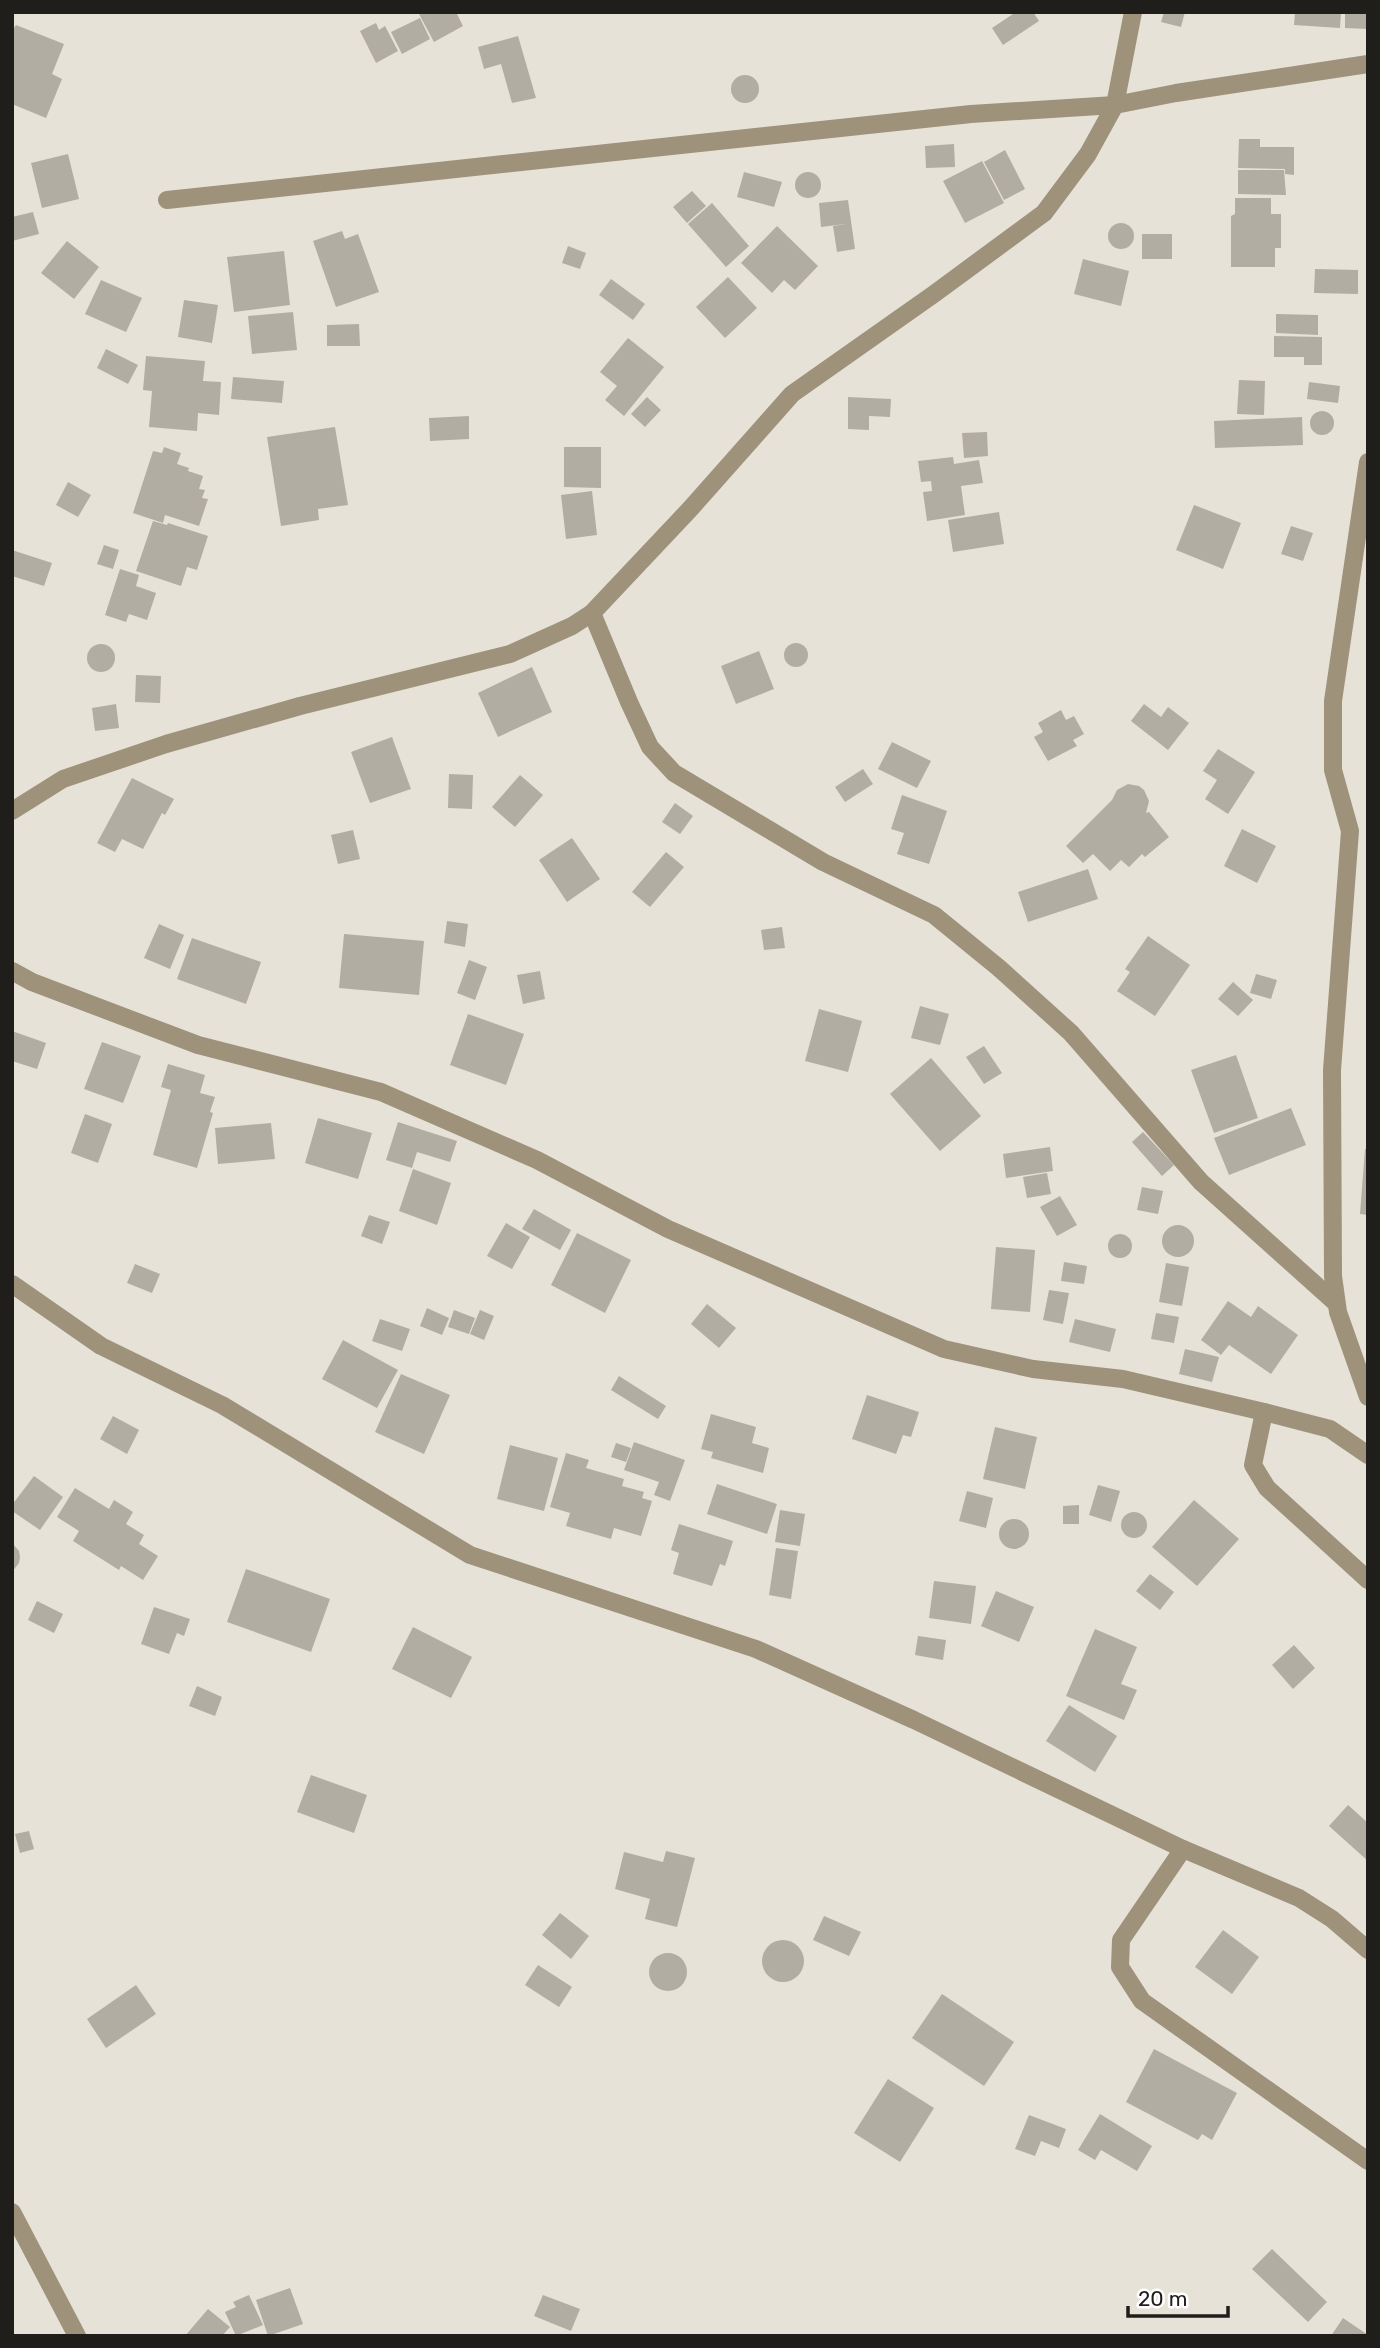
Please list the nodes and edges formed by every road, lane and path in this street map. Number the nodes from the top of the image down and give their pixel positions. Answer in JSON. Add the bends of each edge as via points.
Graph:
{"nodes":[{"id":1,"x":1133,"y":12,"type":"edge"},
{"id":2,"x":1368,"y":64,"type":"edge"},
{"id":3,"x":1115,"y":105,"type":"junction"},
{"id":4,"x":167,"y":200,"type":"dead end"},
{"id":5,"x":1368,"y":462,"type":"edge"},
{"id":6,"x":592,"y":613,"type":"junction"},
{"id":7,"x":12,"y":811,"type":"edge"},
{"id":8,"x":12,"y":971,"type":"edge"},
{"id":9,"x":12,"y":1284,"type":"edge"},
{"id":10,"x":1336,"y":1303,"type":"junction"},
{"id":11,"x":1368,"y":1397,"type":"edge"},
{"id":12,"x":1264,"y":1412,"type":"junction"},
{"id":13,"x":1368,"y":1455,"type":"edge"},
{"id":14,"x":1368,"y":1580,"type":"edge"},
{"id":15,"x":1183,"y":1849,"type":"junction"},
{"id":16,"x":1368,"y":1950,"type":"edge"},
{"id":17,"x":1368,"y":2161,"type":"edge"},
{"id":18,"x":12,"y":2212,"type":"edge"},
{"id":19,"x":77,"y":2336,"type":"edge"}],
"edges":[{"from":1,"to":3,"type":"street"},
{"from":2,"to":3,"type":"street"},
{"from":3,"to":4,"type":"street","via":[[971,114]]},
{"from":3,"to":6,"type":"street","via":[[1088,154],[1044,213],[792,394]]},
{"from":5,"to":10,"type":"street","via":[[1333,701],[1333,770],[1350,831],[1332,1070]]},
{"from":6,"to":7,"type":"street","via":[[510,654],[300,706],[63,779]]},
{"from":6,"to":10,"type":"street","via":[[650,747],[674,773],[823,862],[934,915],[1071,1034],[1201,1182]]},
{"from":8,"to":12,"type":"street","via":[[198,1045],[381,1092],[537,1160],[668,1229],[944,1349],[1033,1369],[1124,1379]]},
{"from":9,"to":15,"type":"street","via":[[101,1346],[222,1405],[470,1555],[756,1649]]},
{"from":10,"to":11,"type":"street"},
{"from":12,"to":13,"type":"street","via":[[1330,1429]]},
{"from":12,"to":14,"type":"street","via":[[1253,1465],[1266,1488]]},
{"from":15,"to":16,"type":"street","via":[[1299,1898]]},
{"from":15,"to":17,"type":"street","via":[[1121,1940],[1121,1967],[1142,2001]]},
{"from":18,"to":19,"type":"street"}]}
